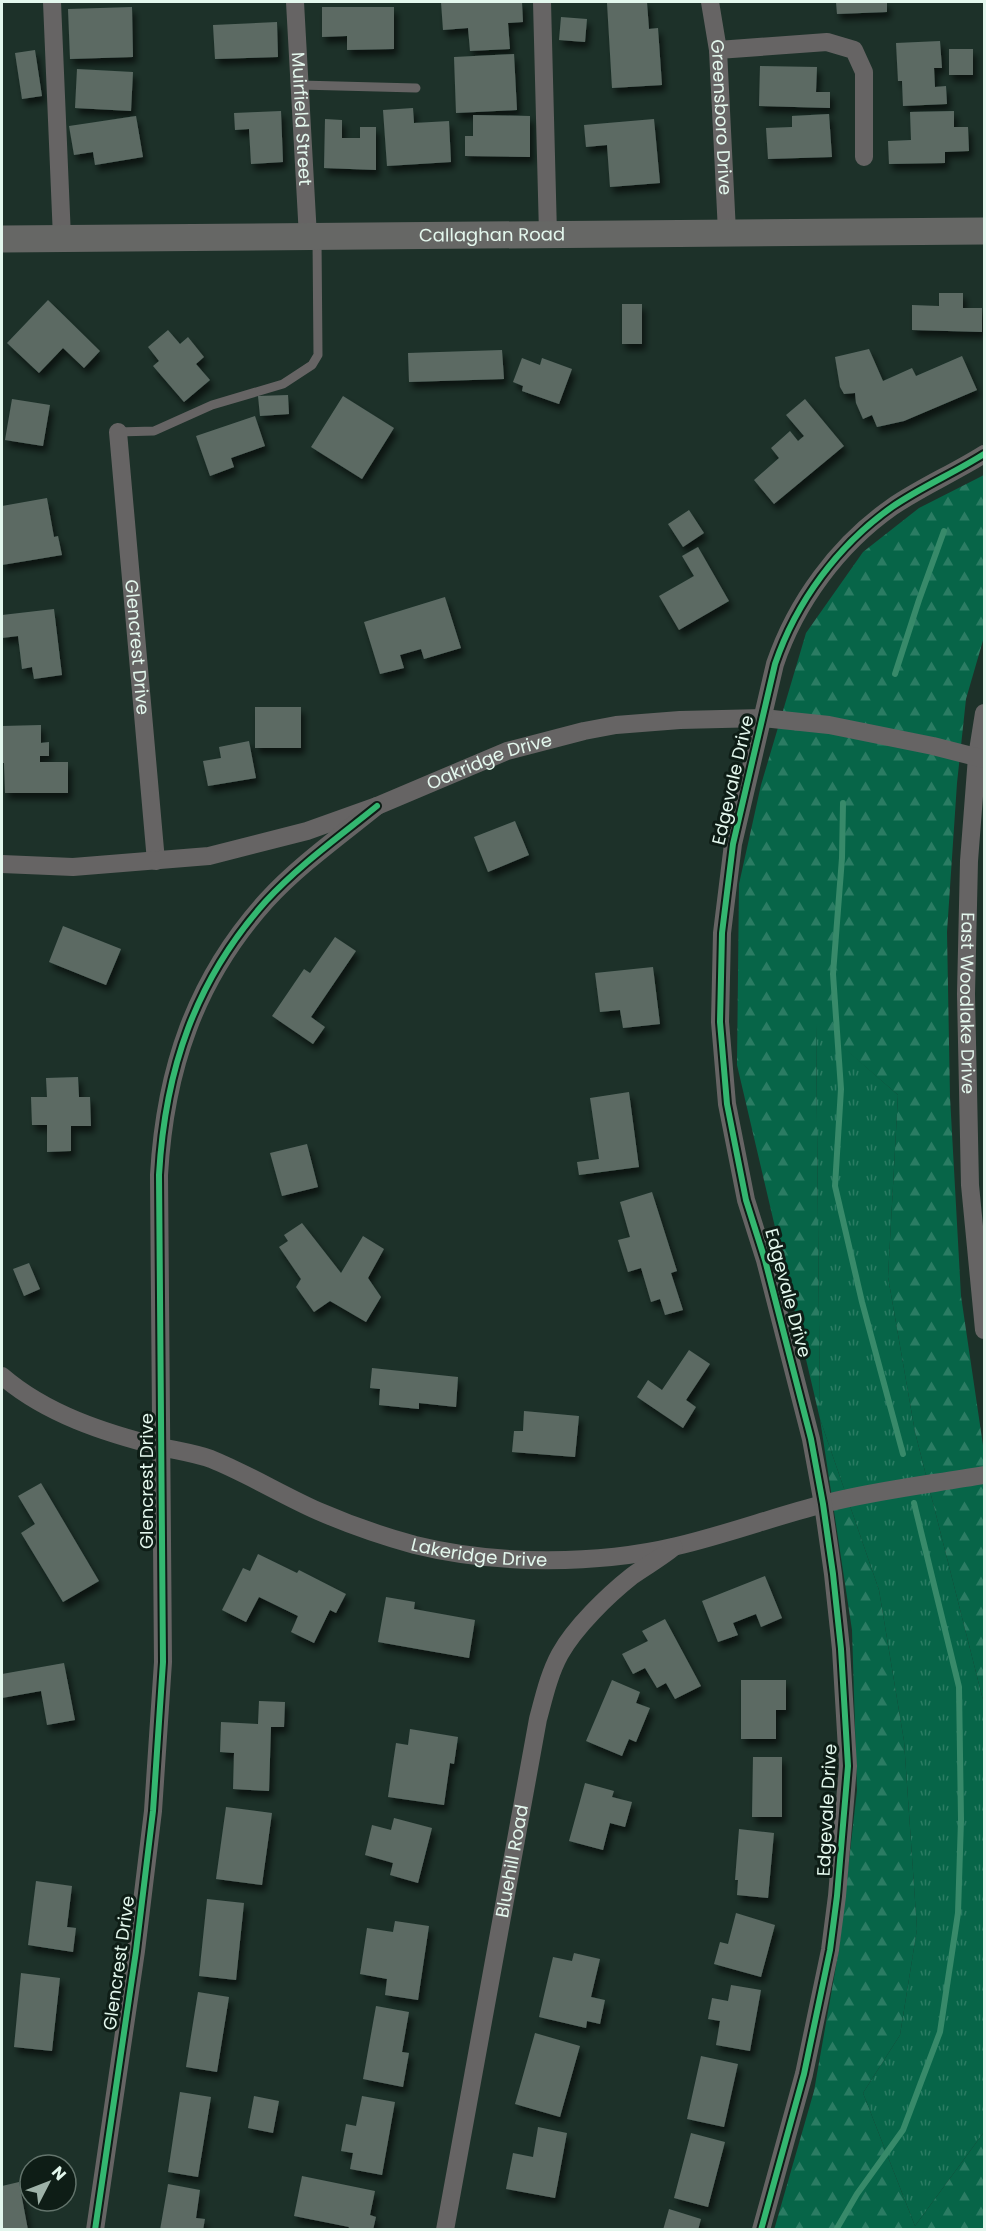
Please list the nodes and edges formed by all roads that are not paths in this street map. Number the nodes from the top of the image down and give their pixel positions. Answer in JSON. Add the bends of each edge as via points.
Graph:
{"nodes":[{"id":1,"x":52,"y":2,"type":"edge"},
{"id":2,"x":296,"y":2,"type":"edge"},
{"id":3,"x":542,"y":2,"type":"edge"},
{"id":4,"x":710,"y":2,"type":"edge"},
{"id":5,"x":718,"y":50,"type":"junction"},
{"id":6,"x":300,"y":85,"type":"junction"},
{"id":7,"x":416,"y":88,"type":"dead end"},
{"id":8,"x":864,"y":157,"type":"dead end"},
{"id":9,"x":984,"y":231,"type":"edge"},
{"id":10,"x":727,"y":232,"type":"junction"},
{"id":11,"x":548,"y":234,"type":"junction"},
{"id":12,"x":313,"y":237,"type":"junction"},
{"id":13,"x":62,"y":238,"type":"junction"},
{"id":14,"x":2,"y":239,"type":"edge"},
{"id":15,"x":117,"y":432,"type":"joint"},
{"id":16,"x":984,"y":454,"type":"edge"},
{"id":17,"x":984,"y":713,"type":"edge"},
{"id":18,"x":763,"y":718,"type":"junction"},
{"id":19,"x":981,"y":758,"type":"edge"},
{"id":20,"x":377,"y":806,"type":"junction"},
{"id":21,"x":156,"y":861,"type":"junction"},
{"id":22,"x":2,"y":864,"type":"edge"},
{"id":23,"x":984,"y":1330,"type":"edge"},
{"id":24,"x":2,"y":1376,"type":"edge"},
{"id":25,"x":161,"y":1447,"type":"junction"},
{"id":26,"x":984,"y":1475,"type":"edge"},
{"id":27,"x":823,"y":1504,"type":"junction"},
{"id":28,"x":676,"y":1546,"type":"junction"},
{"id":29,"x":95,"y":2229,"type":"edge"},
{"id":30,"x":445,"y":2229,"type":"edge"},
{"id":31,"x":761,"y":2229,"type":"edge"}],
"edges":[{"from":1,"to":13,"type":"street"},
{"from":2,"to":6,"type":"street","name":"Muirfield Street"},
{"from":3,"to":11,"type":"street"},
{"from":4,"to":5,"type":"street","name":"Greensboro Drive"},
{"from":5,"to":8,"type":"street","via":[[827,42],[855,50],[864,72]]},
{"from":5,"to":10,"type":"street","name":"Greensboro Drive"},
{"from":6,"to":7,"type":"lane"},
{"from":6,"to":12,"type":"street","name":"Muirfield Street"},
{"from":9,"to":10,"type":"main road","name":"Callaghan Road"},
{"from":10,"to":11,"type":"main road","name":"Callaghan Road"},
{"from":11,"to":12,"type":"main road","name":"Callaghan Road"},
{"from":12,"to":13,"type":"main road","name":"Callaghan Road"},
{"from":12,"to":15,"type":"lane","via":[[318,356],[312,365],[283,384],[212,405],[154,431]]},
{"from":13,"to":14,"type":"main road","name":"Callaghan Road"},
{"from":15,"to":21,"type":"street","name":"Glencrest Drive"},
{"from":16,"to":18,"type":"street","name":"Edgevale Drive","via":[[891,508],[840,554],[812,590],[783,640]]},
{"from":17,"to":19,"type":"street","name":"East Woodlake Drive"},
{"from":18,"to":19,"type":"street","name":"Oakridge Drive","via":[[829,725]]},
{"from":18,"to":20,"type":"street","name":"Oakridge Drive","via":[[680,720],[584,731],[507,751]]},
{"from":18,"to":27,"type":"street","name":"Edgevale Drive","via":[[733,844],[722,933],[720,1022],[727,1104],[746,1200],[812,1439]]},
{"from":19,"to":23,"type":"street","name":"East Woodlake Drive","via":[[969,861],[966,994],[970,1185]]},
{"from":20,"to":21,"type":"street","name":"Oakridge Drive","via":[[261,844],[209,856]]},
{"from":20,"to":25,"type":"street","name":"Glencrest Drive","via":[[293,874],[241,932],[214,970],[178,1055],[162,1133],[159,1175]]},
{"from":21,"to":22,"type":"street","name":"Oakridge Drive","via":[[73,867]]},
{"from":24,"to":25,"type":"street","name":"Lakeridge Drive","via":[[66,1417]]},
{"from":25,"to":28,"type":"street","name":"Lakeridge Drive","via":[[197,1454],[240,1470],[367,1532],[469,1556],[569,1560]]},
{"from":25,"to":29,"type":"street","name":"Glencrest Drive","via":[[163,1662],[153,1811]]},
{"from":26,"to":27,"type":"street","name":"Lakeridge Drive"},
{"from":27,"to":28,"type":"street","name":"Lakeridge Drive"},
{"from":27,"to":31,"type":"street","name":"Edgevale Drive","via":[[834,1574],[848,1766],[837,1896],[804,2074]]},
{"from":28,"to":30,"type":"street","name":"Bluehill Road","via":[[601,1604],[572,1636],[550,1674],[538,1719]]}]}
